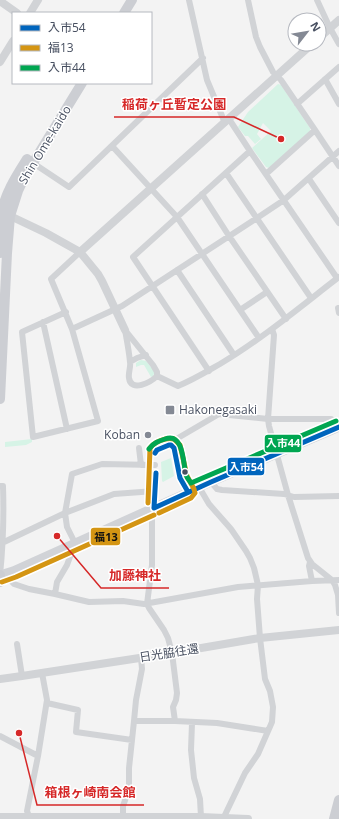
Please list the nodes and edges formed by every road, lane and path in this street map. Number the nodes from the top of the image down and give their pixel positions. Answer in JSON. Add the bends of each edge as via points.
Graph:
{"nodes":[{"id":1,"x":38,"y":0,"type":"edge"},
{"id":2,"x":126,"y":0,"type":"edge"},
{"id":3,"x":132,"y":0,"type":"edge"},
{"id":4,"x":190,"y":0,"type":"edge"},
{"id":5,"x":248,"y":0,"type":"edge"},
{"id":6,"x":317,"y":0,"type":"edge"},
{"id":7,"x":0,"y":1,"type":"edge"},
{"id":8,"x":16,"y":12,"type":"edge"},
{"id":9,"x":31,"y":12,"type":"edge"},
{"id":10,"x":119,"y":12,"type":"edge"},
{"id":11,"x":125,"y":12,"type":"edge"},
{"id":12,"x":339,"y":20,"type":"edge"},
{"id":13,"x":330,"y":28,"type":"junction"},
{"id":14,"x":327,"y":31,"type":"edge"},
{"id":15,"x":12,"y":43,"type":"edge"},
{"id":16,"x":339,"y":44,"type":"edge"},
{"id":17,"x":303,"y":52,"type":"edge"},
{"id":18,"x":203,"y":58,"type":"junction"},
{"id":19,"x":0,"y":62,"type":"edge"},
{"id":20,"x":339,"y":67,"type":"edge"},
{"id":21,"x":277,"y":76,"type":"junction"},
{"id":22,"x":325,"y":79,"type":"junction"},
{"id":23,"x":74,"y":84,"type":"edge"},
{"id":24,"x":81,"y":84,"type":"edge"},
{"id":25,"x":297,"y":104,"type":"junction"},
{"id":26,"x":339,"y":104,"type":"edge"},
{"id":27,"x":227,"y":121,"type":"junction"},
{"id":28,"x":315,"y":130,"type":"junction"},
{"id":29,"x":112,"y":146,"type":"junction"},
{"id":30,"x":250,"y":151,"type":"junction"},
{"id":31,"x":339,"y":151,"type":"edge"},
{"id":32,"x":333,"y":157,"type":"junction"},
{"id":33,"x":33,"y":163,"type":"junction"},
{"id":34,"x":339,"y":166,"type":"edge"},
{"id":35,"x":226,"y":173,"type":"junction"},
{"id":36,"x":266,"y":174,"type":"junction"},
{"id":37,"x":309,"y":179,"type":"junction"},
{"id":38,"x":151,"y":189,"type":"junction"},
{"id":39,"x":202,"y":194,"type":"junction"},
{"id":40,"x":284,"y":200,"type":"junction"},
{"id":41,"x":4,"y":213,"type":"edge"},
{"id":42,"x":177,"y":217,"type":"junction"},
{"id":43,"x":257,"y":218,"type":"junction"},
{"id":44,"x":339,"y":223,"type":"edge"},
{"id":45,"x":229,"y":236,"type":"junction"},
{"id":46,"x":80,"y":252,"type":"junction"},
{"id":47,"x":202,"y":254,"type":"junction"},
{"id":48,"x":0,"y":263,"type":"edge"},
{"id":49,"x":177,"y":270,"type":"junction"},
{"id":50,"x":338,"y":277,"type":"edge"},
{"id":51,"x":152,"y":287,"type":"junction"},
{"id":52,"x":267,"y":292,"type":"junction"},
{"id":53,"x":311,"y":298,"type":"junction"},
{"id":54,"x":338,"y":308,"type":"edge"},
{"id":55,"x":115,"y":309,"type":"junction"},
{"id":56,"x":240,"y":310,"type":"junction"},
{"id":57,"x":66,"y":312,"type":"junction"},
{"id":58,"x":339,"y":313,"type":"edge"},
{"id":59,"x":286,"y":319,"type":"junction"},
{"id":60,"x":43,"y":322,"type":"junction"},
{"id":61,"x":72,"y":329,"type":"junction"},
{"id":62,"x":272,"y":329,"type":"junction"},
{"id":63,"x":125,"y":330,"type":"junction"},
{"id":64,"x":259,"y":338,"type":"junction"},
{"id":65,"x":146,"y":356,"type":"junction"},
{"id":66,"x":234,"y":356,"type":"junction"},
{"id":67,"x":130,"y":362,"type":"junction"},
{"id":68,"x":209,"y":371,"type":"junction"},
{"id":69,"x":157,"y":376,"type":"junction"},
{"id":70,"x":0,"y":399,"type":"edge"},
{"id":71,"x":268,"y":419,"type":"junction"},
{"id":72,"x":339,"y":427,"type":"edge"},
{"id":73,"x":67,"y":429,"type":"junction"},
{"id":74,"x":171,"y":445,"type":"dead end"},
{"id":75,"x":138,"y":448,"type":"dead end"},
{"id":76,"x":276,"y":454,"type":"junction"},
{"id":77,"x":141,"y":465,"type":"junction"},
{"id":78,"x":155,"y":465,"type":"dead end"},
{"id":79,"x":211,"y":482,"type":"junction"},
{"id":80,"x":1,"y":486,"type":"edge"},
{"id":81,"x":198,"y":488,"type":"junction"},
{"id":82,"x":155,"y":491,"type":"dead end"},
{"id":83,"x":288,"y":495,"type":"junction"},
{"id":84,"x":339,"y":496,"type":"edge"},
{"id":85,"x":154,"y":508,"type":"junction"},
{"id":86,"x":66,"y":513,"type":"junction"},
{"id":87,"x":2,"y":543,"type":"junction"},
{"id":88,"x":75,"y":543,"type":"junction"},
{"id":89,"x":310,"y":562,"type":"junction"},
{"id":90,"x":0,"y":575,"type":"edge"},
{"id":91,"x":332,"y":580,"type":"junction"},
{"id":92,"x":339,"y":580,"type":"edge"},
{"id":93,"x":312,"y":581,"type":"junction"},
{"id":94,"x":0,"y":582,"type":"edge"},
{"id":95,"x":258,"y":586,"type":"junction"},
{"id":96,"x":55,"y":594,"type":"junction"},
{"id":97,"x":147,"y":604,"type":"junction"},
{"id":98,"x":339,"y":613,"type":"edge"},
{"id":99,"x":339,"y":630,"type":"edge"},
{"id":100,"x":260,"y":638,"type":"junction"},
{"id":101,"x":17,"y":644,"type":"dead end"},
{"id":102,"x":172,"y":653,"type":"junction"},
{"id":103,"x":141,"y":658,"type":"junction"},
{"id":104,"x":42,"y":673,"type":"junction"},
{"id":105,"x":22,"y":676,"type":"junction"},
{"id":106,"x":0,"y":679,"type":"edge"},
{"id":107,"x":47,"y":703,"type":"junction"},
{"id":108,"x":134,"y":721,"type":"junction"},
{"id":109,"x":174,"y":721,"type":"junction"},
{"id":110,"x":192,"y":723,"type":"junction"},
{"id":111,"x":268,"y":731,"type":"junction"},
{"id":112,"x":0,"y":736,"type":"edge"},
{"id":113,"x":132,"y":740,"type":"junction"},
{"id":114,"x":38,"y":756,"type":"junction"},
{"id":115,"x":339,"y":800,"type":"edge"},
{"id":116,"x":0,"y":817,"type":"edge"},
{"id":117,"x":29,"y":818,"type":"edge"},
{"id":118,"x":123,"y":818,"type":"junction"},
{"id":119,"x":133,"y":818,"type":"edge"},
{"id":120,"x":201,"y":818,"type":"junction"},
{"id":121,"x":223,"y":819,"type":"edge"},
{"id":122,"x":248,"y":819,"type":"edge"},
{"id":123,"x":334,"y":819,"type":"edge"}],
"edges":[{"from":1,"to":9,"type":"street"},
{"from":2,"to":10,"type":"main road"},
{"from":3,"to":11,"type":"main road"},
{"from":4,"to":18,"type":"street"},
{"from":5,"to":21,"type":"street","via":[[256,37]]},
{"from":6,"to":13,"type":"street"},
{"from":7,"to":8,"type":"street"},
{"from":12,"to":13,"type":"street"},
{"from":13,"to":14,"type":"street"},
{"from":13,"to":16,"type":"street"},
{"from":15,"to":19,"type":"street"},
{"from":17,"to":21,"type":"street"},
{"from":18,"to":27,"type":"street","via":[[207,80]]},
{"from":18,"to":29,"type":"street"},
{"from":20,"to":22,"type":"street"},
{"from":21,"to":25,"type":"street"},
{"from":21,"to":27,"type":"street"},
{"from":22,"to":25,"type":"street"},
{"from":22,"to":26,"type":"street"},
{"from":23,"to":41,"type":"main road","name":"Shin Ome-kaido","via":[[18,173],[6,197]]},
{"from":24,"to":33,"type":"main road","name":"Shin Ome-kaido"},
{"from":25,"to":28,"type":"street"},
{"from":27,"to":30,"type":"street"},
{"from":27,"to":38,"type":"street"},
{"from":28,"to":32,"type":"street"},
{"from":28,"to":36,"type":"street"},
{"from":29,"to":33,"type":"street","via":[[69,186]]},
{"from":29,"to":38,"type":"street"},
{"from":30,"to":35,"type":"street"},
{"from":30,"to":36,"type":"street"},
{"from":31,"to":32,"type":"street"},
{"from":32,"to":34,"type":"street"},
{"from":32,"to":37,"type":"street"},
{"from":33,"to":41,"type":"main road","name":"Shin Ome-kaido"},
{"from":35,"to":39,"type":"street"},
{"from":35,"to":43,"type":"street"},
{"from":36,"to":40,"type":"street"},
{"from":37,"to":40,"type":"street"},
{"from":37,"to":44,"type":"street"},
{"from":38,"to":42,"type":"street"},
{"from":38,"to":46,"type":"street"},
{"from":39,"to":42,"type":"street"},
{"from":39,"to":45,"type":"street"},
{"from":40,"to":43,"type":"street"},
{"from":40,"to":50,"type":"street"},
{"from":41,"to":46,"type":"street"},
{"from":41,"to":48,"type":"main road","name":"Shin Ome-kaido"},
{"from":41,"to":70,"type":"main road","name":"Shin Ome-kaido","via":[[7,253]]},
{"from":42,"to":47,"type":"street"},
{"from":42,"to":51,"type":"street","via":[[133,257]]},
{"from":43,"to":45,"type":"street"},
{"from":43,"to":53,"type":"street"},
{"from":45,"to":47,"type":"street"},
{"from":45,"to":52,"type":"street"},
{"from":46,"to":55,"type":"street","via":[[98,274]]},
{"from":46,"to":57,"type":"street","via":[[51,279]]},
{"from":47,"to":49,"type":"street"},
{"from":47,"to":56,"type":"street"},
{"from":49,"to":51,"type":"street"},
{"from":49,"to":66,"type":"street"},
{"from":50,"to":53,"type":"street"},
{"from":51,"to":55,"type":"street"},
{"from":51,"to":68,"type":"street"},
{"from":52,"to":56,"type":"street"},
{"from":52,"to":59,"type":"street"},
{"from":53,"to":59,"type":"street"},
{"from":54,"to":58,"type":"street"},
{"from":55,"to":61,"type":"street"},
{"from":55,"to":63,"type":"street"},
{"from":56,"to":64,"type":"street"},
{"from":57,"to":60,"type":"street"},
{"from":57,"to":61,"type":"street"},
{"from":59,"to":62,"type":"street"},
{"from":60,"to":73,"type":"street"},
{"from":60,"to":73,"type":"street","via":[[22,332],[33,437]]},
{"from":61,"to":73,"type":"street","via":[[98,421]]},
{"from":62,"to":64,"type":"street"},
{"from":62,"to":71,"type":"street","via":[[274,335]]},
{"from":63,"to":65,"type":"street"},
{"from":63,"to":67,"type":"street"},
{"from":64,"to":66,"type":"street"},
{"from":65,"to":67,"type":"street"},
{"from":65,"to":69,"type":"street","via":[[154,365]]},
{"from":66,"to":68,"type":"street"},
{"from":67,"to":69,"type":"street","via":[[129,379],[135,386]]},
{"from":68,"to":69,"type":"street","via":[[178,386]]},
{"from":71,"to":72,"type":"street","via":[[331,419]]},
{"from":71,"to":74,"type":"street","via":[[219,414],[178,438]]},
{"from":71,"to":76,"type":"street"},
{"from":72,"to":76,"type":"main road"},
{"from":75,"to":77,"type":"street"},
{"from":76,"to":79,"type":"main road"},
{"from":76,"to":83,"type":"street"},
{"from":77,"to":78,"type":"street"},
{"from":77,"to":86,"type":"street","via":[[102,464],[72,474]]},
{"from":79,"to":81,"type":"main road"},
{"from":79,"to":83,"type":"street","via":[[217,489],[222,490]]},
{"from":80,"to":87,"type":"street"},
{"from":81,"to":85,"type":"main road"},
{"from":81,"to":95,"type":"street","via":[[246,551],[254,568]]},
{"from":82,"to":86,"type":"street","via":[[114,494]]},
{"from":83,"to":84,"type":"street"},
{"from":83,"to":89,"type":"street"},
{"from":85,"to":88,"type":"main road"},
{"from":85,"to":97,"type":"street","via":[[152,565]]},
{"from":86,"to":87,"type":"street"},
{"from":86,"to":88,"type":"street","via":[[67,527]]},
{"from":87,"to":90,"type":"street"},
{"from":88,"to":90,"type":"main road"},
{"from":88,"to":96,"type":"street","via":[[57,582]]},
{"from":89,"to":91,"type":"street"},
{"from":89,"to":93,"type":"street"},
{"from":90,"to":94,"type":"main road"},
{"from":90,"to":96,"type":"street","via":[[14,584]]},
{"from":91,"to":92,"type":"street"},
{"from":91,"to":93,"type":"street"},
{"from":91,"to":98,"type":"street","via":[[338,595]]},
{"from":93,"to":95,"type":"street"},
{"from":95,"to":97,"type":"street","via":[[238,587]]},
{"from":95,"to":100,"type":"street"},
{"from":96,"to":97,"type":"street","via":[[89,602],[123,601]]},
{"from":97,"to":102,"type":"street","via":[[166,634]]},
{"from":99,"to":100,"type":"street","name":"日光脇往還"},
{"from":100,"to":102,"type":"street","name":"日光脇往還"},
{"from":100,"to":111,"type":"street","via":[[265,679],[273,707],[272,722]]},
{"from":101,"to":105,"type":"street"},
{"from":102,"to":103,"type":"street","name":"日光脇往還"},
{"from":102,"to":109,"type":"street","via":[[177,693],[173,707]]},
{"from":103,"to":104,"type":"street","name":"日光脇往還"},
{"from":103,"to":108,"type":"street","via":[[142,669]]},
{"from":104,"to":105,"type":"street","name":"日光脇往還"},
{"from":104,"to":107,"type":"street"},
{"from":105,"to":106,"type":"street","name":"日光脇往還"},
{"from":107,"to":113,"type":"street","via":[[78,710],[76,732]]},
{"from":107,"to":114,"type":"street"},
{"from":108,"to":109,"type":"street"},
{"from":108,"to":113,"type":"street"},
{"from":109,"to":110,"type":"street"},
{"from":110,"to":111,"type":"street","via":[[217,723]]},
{"from":110,"to":120,"type":"street","via":[[191,750]]},
{"from":111,"to":121,"type":"street"},
{"from":112,"to":114,"type":"street"},
{"from":113,"to":118,"type":"street","via":[[129,789],[123,806]]},
{"from":114,"to":117,"type":"street","via":[[27,811]]},
{"from":115,"to":123,"type":"main road"},
{"from":116,"to":117,"type":"street"},
{"from":117,"to":118,"type":"street"},
{"from":118,"to":119,"type":"street"},
{"from":119,"to":120,"type":"street"},
{"from":120,"to":121,"type":"street"},
{"from":121,"to":122,"type":"street"}]}
